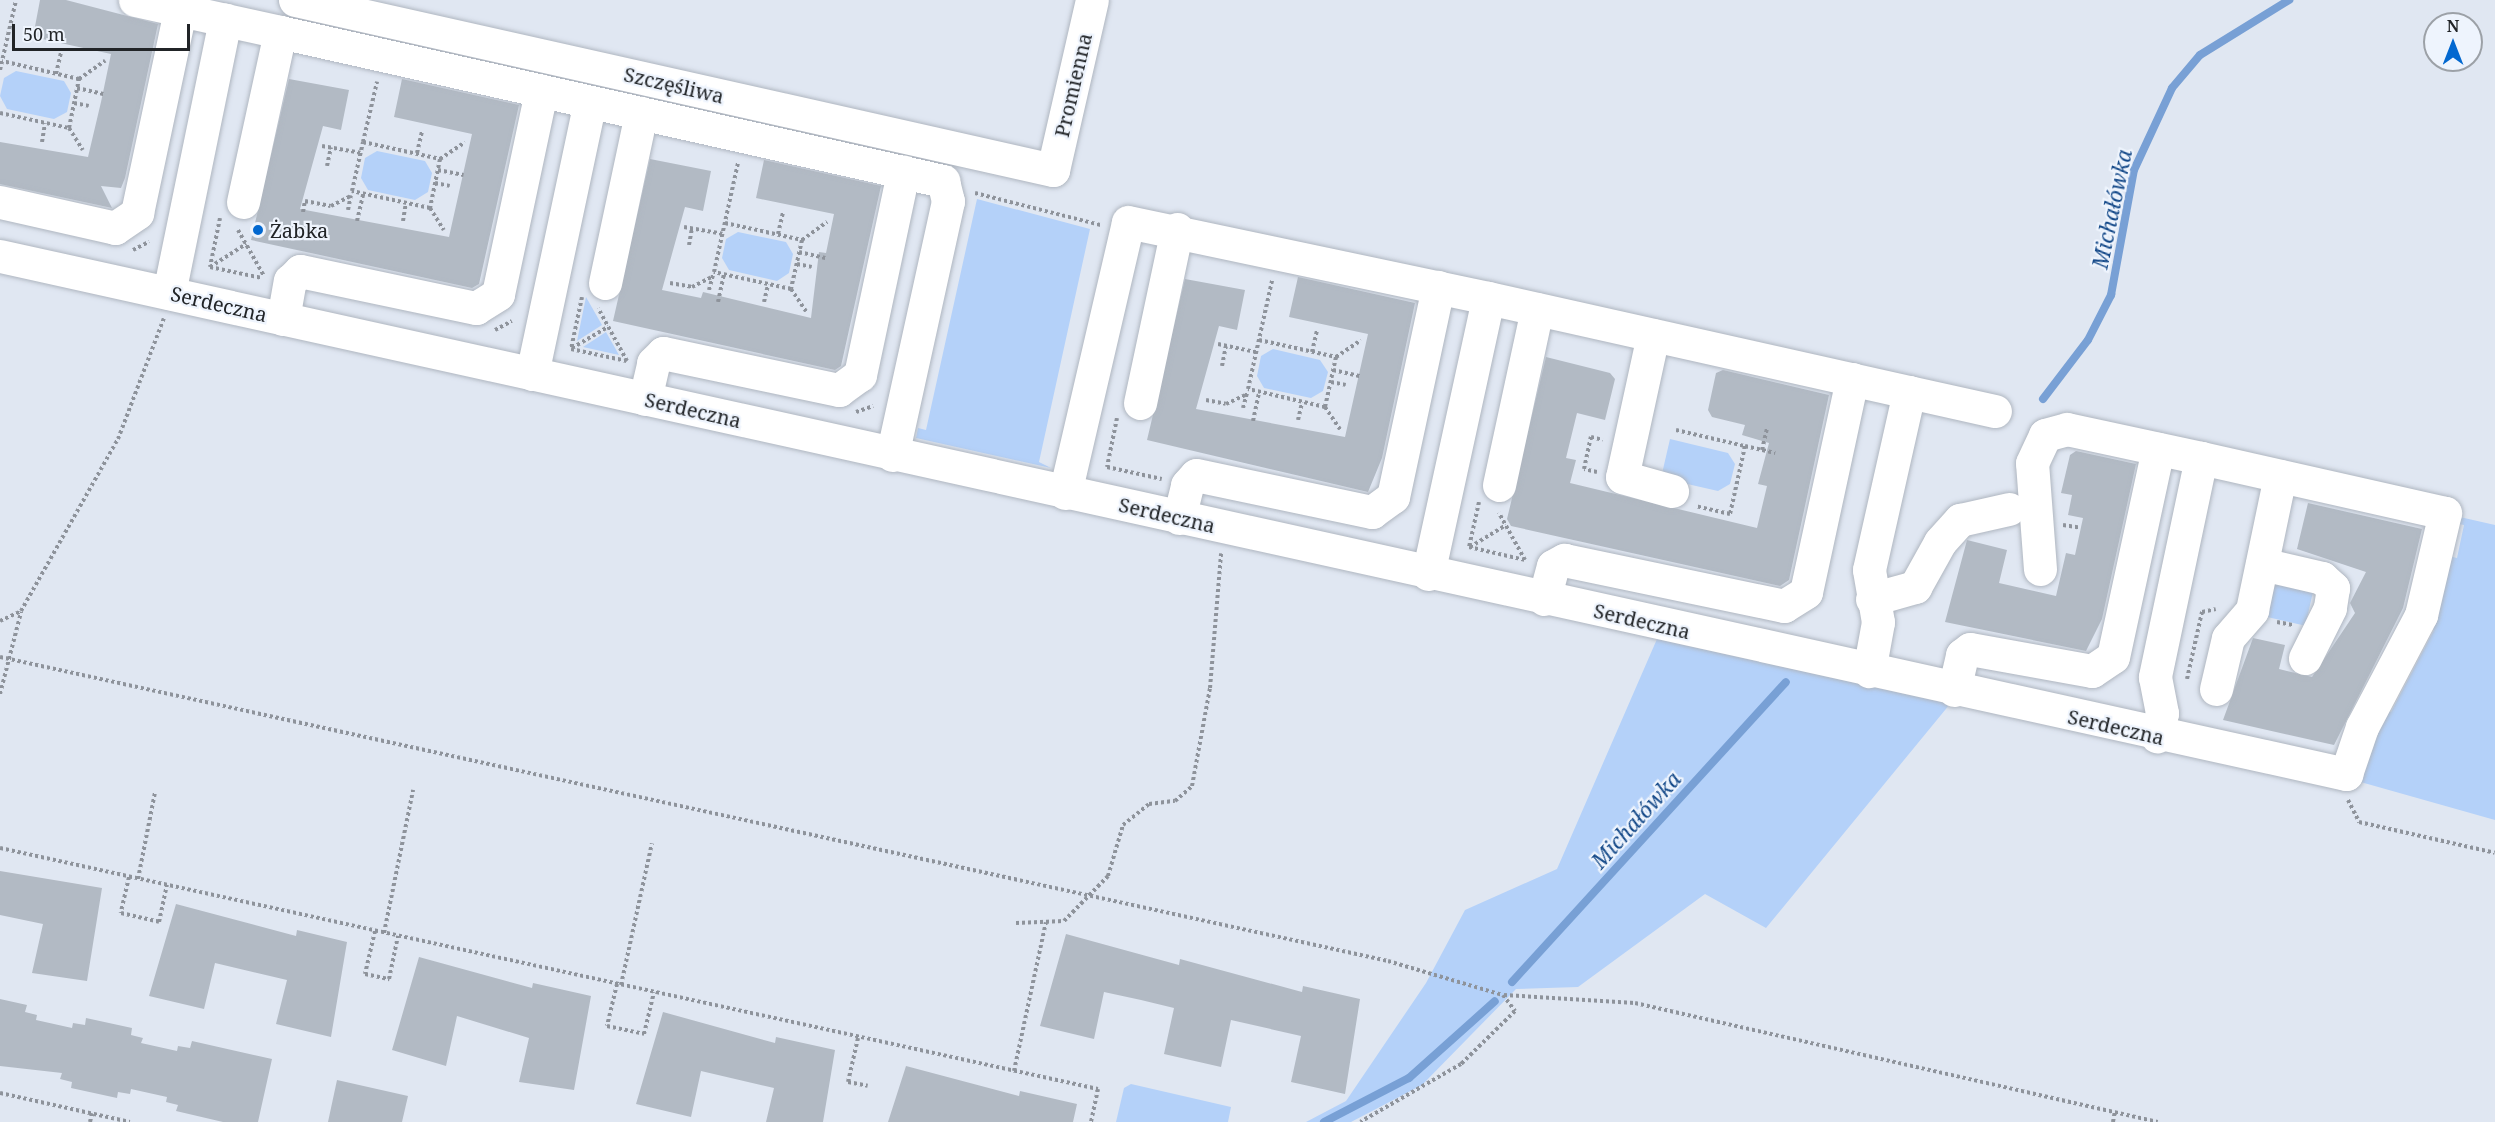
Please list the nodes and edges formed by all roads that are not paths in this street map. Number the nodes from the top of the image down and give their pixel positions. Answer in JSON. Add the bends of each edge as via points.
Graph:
{"nodes":[{"id":1,"x":135,"y":0,"type":"edge"},
{"id":2,"x":296,"y":0,"type":"edge"},
{"id":3,"x":1092,"y":0,"type":"edge"},
{"id":4,"x":180,"y":10,"type":"junction"},
{"id":5,"x":225,"y":20,"type":"junction"},
{"id":6,"x":280,"y":32,"type":"junction"},
{"id":7,"x":541,"y":91,"type":"junction"},
{"id":8,"x":590,"y":102,"type":"junction"},
{"id":9,"x":641,"y":113,"type":"junction"},
{"id":10,"x":1053,"y":170,"type":"joint"},
{"id":11,"x":903,"y":172,"type":"junction"},
{"id":12,"x":0,"y":202,"type":"edge"},
{"id":13,"x":243,"y":202,"type":"dead end"},
{"id":14,"x":1177,"y":228,"type":"junction"},
{"id":15,"x":0,"y":256,"type":"edge"},
{"id":16,"x":605,"y":283,"type":"dead end"},
{"id":17,"x":1438,"y":287,"type":"junction"},
{"id":18,"x":169,"y":293,"type":"junction"},
{"id":19,"x":1488,"y":298,"type":"junction"},
{"id":20,"x":1537,"y":309,"type":"junction"},
{"id":21,"x":283,"y":319,"type":"junction"},
{"id":22,"x":1653,"y":334,"type":"junction"},
{"id":23,"x":532,"y":374,"type":"junction"},
{"id":24,"x":1852,"y":379,"type":"junction"},
{"id":25,"x":1909,"y":392,"type":"junction"},
{"id":26,"x":645,"y":399,"type":"junction"},
{"id":27,"x":1129,"y":407,"type":"road end"},
{"id":28,"x":1995,"y":411,"type":"dead end"},
{"id":29,"x":2158,"y":448,"type":"junction"},
{"id":30,"x":892,"y":454,"type":"junction"},
{"id":31,"x":2201,"y":458,"type":"junction"},
{"id":32,"x":2280,"y":476,"type":"junction"},
{"id":33,"x":1499,"y":486,"type":"dead end"},
{"id":34,"x":1065,"y":493,"type":"junction"},
{"id":35,"x":1678,"y":497,"type":"road end"},
{"id":36,"x":2009,"y":509,"type":"dead end"},
{"id":37,"x":1179,"y":518,"type":"junction"},
{"id":38,"x":2262,"y":564,"type":"junction"},
{"id":39,"x":2040,"y":568,"type":"dead end"},
{"id":40,"x":1428,"y":574,"type":"junction"},
{"id":41,"x":1544,"y":599,"type":"junction"},
{"id":42,"x":1872,"y":599,"type":"junction"},
{"id":43,"x":2305,"y":658,"type":"dead end"},
{"id":44,"x":1869,"y":671,"type":"junction"},
{"id":45,"x":2216,"y":689,"type":"dead end"},
{"id":46,"x":1954,"y":690,"type":"junction"},
{"id":47,"x":2157,"y":736,"type":"junction"}],
"edges":[{"from":1,"to":4,"type":"street"},
{"from":2,"to":10,"type":"street","name":"Szczęśliwa"},
{"from":3,"to":10,"type":"street","name":"Promienna"},
{"from":4,"to":5,"type":"street"},
{"from":4,"to":12,"type":"street","via":[[137,213],[115,228]]},
{"from":5,"to":6,"type":"street"},
{"from":5,"to":18,"type":"street"},
{"from":6,"to":7,"type":"street"},
{"from":6,"to":13,"type":"street"},
{"from":7,"to":8,"type":"street"},
{"from":7,"to":21,"type":"street","via":[[498,294],[476,308],[304,271],[278,282]]},
{"from":8,"to":9,"type":"street"},
{"from":8,"to":23,"type":"street"},
{"from":9,"to":11,"type":"street"},
{"from":9,"to":16,"type":"street"},
{"from":11,"to":26,"type":"street","via":[[860,375],[839,390],[667,352],[640,364]]},
{"from":11,"to":30,"type":"street","via":[[943,181],[948,188]]},
{"from":14,"to":17,"type":"street"},
{"from":14,"to":27,"type":"street"},
{"from":14,"to":34,"type":"street","via":[[1136,220],[1122,230]]},
{"from":15,"to":18,"type":"street","name":"Serdeczna"},
{"from":17,"to":19,"type":"street"},
{"from":17,"to":37,"type":"street","via":[[1393,497],[1372,512],[1193,476]]},
{"from":18,"to":21,"type":"street","name":"Serdeczna"},
{"from":19,"to":20,"type":"street"},
{"from":19,"to":40,"type":"street"},
{"from":20,"to":22,"type":"street"},
{"from":20,"to":33,"type":"street"},
{"from":21,"to":23,"type":"street","name":"Serdeczna"},
{"from":22,"to":24,"type":"street"},
{"from":22,"to":35,"type":"street","via":[[1622,477]]},
{"from":23,"to":26,"type":"street","name":"Serdeczna"},
{"from":24,"to":25,"type":"street"},
{"from":24,"to":41,"type":"street","via":[[1806,592],[1784,606],[1564,560],[1552,566]]},
{"from":25,"to":28,"type":"street"},
{"from":25,"to":42,"type":"street","via":[[1869,570]]},
{"from":26,"to":30,"type":"street","name":"Serdeczna"},
{"from":29,"to":31,"type":"street"},
{"from":29,"to":39,"type":"street","via":[[2067,429],[2045,435],[2032,463]]},
{"from":29,"to":46,"type":"street","via":[[2113,657],[2092,671],[1970,649],[1962,655]]},
{"from":30,"to":34,"type":"street","name":"Serdeczna"},
{"from":31,"to":32,"type":"street"},
{"from":31,"to":47,"type":"street","via":[[2155,677],[2162,713]]},
{"from":32,"to":38,"type":"street"},
{"from":32,"to":47,"type":"street","name":"Serdeczna","via":[[2445,513],[2421,615],[2362,727],[2351,768],[2335,775]]},
{"from":34,"to":37,"type":"street","name":"Serdeczna"},
{"from":36,"to":42,"type":"street","via":[[1960,520],[1943,537],[1915,587]]},
{"from":37,"to":40,"type":"street","name":"Serdeczna"},
{"from":38,"to":43,"type":"street","via":[[2322,578],[2333,588],[2330,608]]},
{"from":38,"to":45,"type":"street","via":[[2252,610],[2228,638]]},
{"from":40,"to":41,"type":"street","name":"Serdeczna"},
{"from":41,"to":44,"type":"street","name":"Serdeczna"},
{"from":42,"to":44,"type":"street","via":[[1878,622]]},
{"from":44,"to":46,"type":"street","name":"Serdeczna"},
{"from":46,"to":47,"type":"street","name":"Serdeczna"}]}
